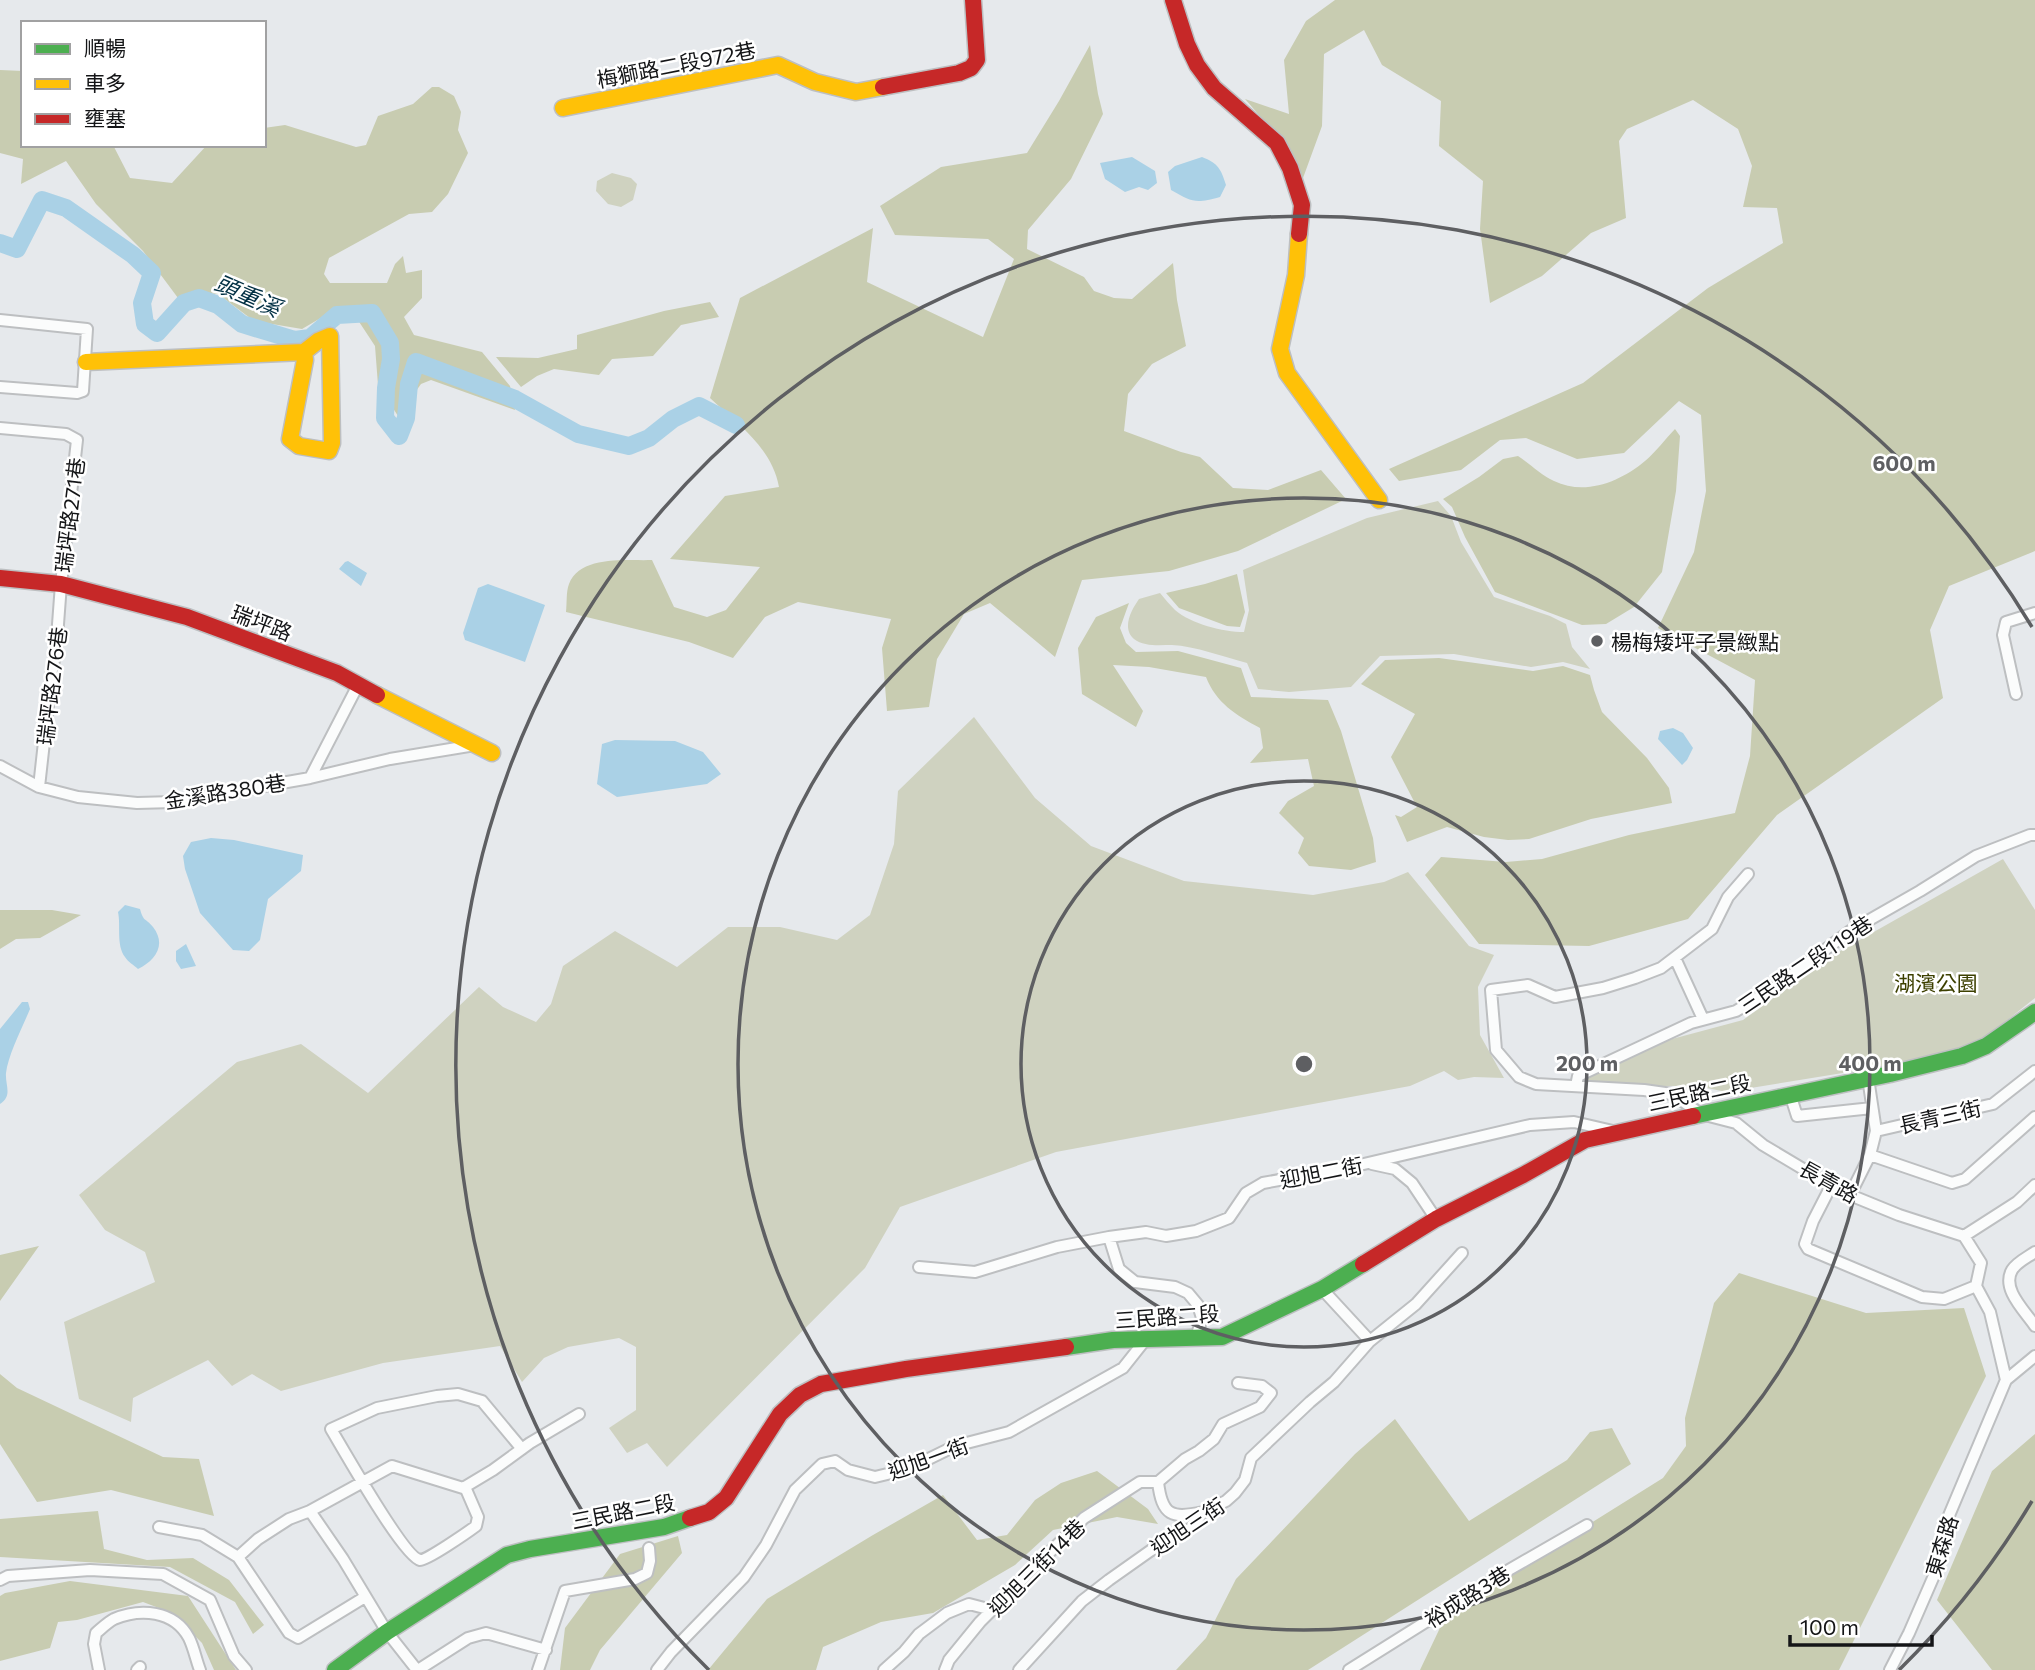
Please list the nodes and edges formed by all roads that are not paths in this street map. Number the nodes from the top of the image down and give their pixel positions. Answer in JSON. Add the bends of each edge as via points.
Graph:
{"nodes":[{"id":1,"x":973,"y":0,"type":"edge"},
{"id":2,"x":1173,"y":0,"type":"edge"},
{"id":3,"x":563,"y":108,"type":"dead end"},
{"id":4,"x":0,"y":320,"type":"edge"},
{"id":5,"x":304,"y":352,"type":"junction"},
{"id":6,"x":86,"y":362,"type":"junction"},
{"id":7,"x":0,"y":387,"type":"edge"},
{"id":8,"x":0,"y":428,"type":"edge"},
{"id":9,"x":1379,"y":500,"type":"dead end"},
{"id":10,"x":0,"y":578,"type":"edge"},
{"id":11,"x":61,"y":584,"type":"junction"},
{"id":12,"x":2035,"y":613,"type":"edge"},
{"id":13,"x":358,"y":685,"type":"junction"},
{"id":14,"x":2017,"y":694,"type":"dead end"},
{"id":15,"x":475,"y":744,"type":"junction"},
{"id":16,"x":492,"y":753,"type":"dead end"},
{"id":17,"x":0,"y":766,"type":"edge"},
{"id":18,"x":310,"y":778,"type":"junction"},
{"id":19,"x":39,"y":787,"type":"junction"},
{"id":20,"x":2035,"y":835,"type":"edge"},
{"id":21,"x":1748,"y":874,"type":"dead end"},
{"id":22,"x":1675,"y":958,"type":"junction"},
{"id":23,"x":2035,"y":1012,"type":"edge"},
{"id":24,"x":1703,"y":1019,"type":"junction"},
{"id":25,"x":2035,"y":1071,"type":"edge"},
{"id":26,"x":1868,"y":1078,"type":"junction"},
{"id":27,"x":1576,"y":1086,"type":"junction"},
{"id":28,"x":1790,"y":1094,"type":"junction"},
{"id":29,"x":1872,"y":1108,"type":"junction"},
{"id":30,"x":1701,"y":1114,"type":"junction"},
{"id":31,"x":2035,"y":1117,"type":"edge"},
{"id":32,"x":1876,"y":1130,"type":"junction"},
{"id":33,"x":1616,"y":1132,"type":"junction"},
{"id":34,"x":1870,"y":1155,"type":"junction"},
{"id":35,"x":1369,"y":1163,"type":"junction"},
{"id":36,"x":1832,"y":1184,"type":"junction"},
{"id":37,"x":2035,"y":1185,"type":"edge"},
{"id":38,"x":1850,"y":1195,"type":"junction"},
{"id":39,"x":1436,"y":1219,"type":"junction"},
{"id":40,"x":1964,"y":1236,"type":"junction"},
{"id":41,"x":1109,"y":1237,"type":"junction"},
{"id":42,"x":1462,"y":1252,"type":"dead end"},
{"id":43,"x":2035,"y":1252,"type":"edge"},
{"id":44,"x":919,"y":1267,"type":"dead end"},
{"id":45,"x":1976,"y":1286,"type":"junction"},
{"id":46,"x":1322,"y":1289,"type":"junction"},
{"id":47,"x":2035,"y":1325,"type":"edge"},
{"id":48,"x":1196,"y":1338,"type":"junction"},
{"id":49,"x":1146,"y":1339,"type":"junction"},
{"id":50,"x":1370,"y":1341,"type":"junction"},
{"id":51,"x":2035,"y":1356,"type":"edge"},
{"id":52,"x":2006,"y":1380,"type":"junction"},
{"id":53,"x":1237,"y":1383,"type":"dead end"},
{"id":54,"x":579,"y":1414,"type":"dead end"},
{"id":55,"x":522,"y":1449,"type":"junction"},
{"id":56,"x":363,"y":1481,"type":"junction"},
{"id":57,"x":1158,"y":1482,"type":"junction"},
{"id":58,"x":465,"y":1487,"type":"junction"},
{"id":59,"x":310,"y":1511,"type":"junction"},
{"id":60,"x":1203,"y":1513,"type":"junction"},
{"id":61,"x":1587,"y":1525,"type":"dead end"},
{"id":62,"x":159,"y":1527,"type":"dead end"},
{"id":63,"x":649,"y":1548,"type":"dead end"},
{"id":64,"x":238,"y":1557,"type":"junction"},
{"id":65,"x":0,"y":1580,"type":"edge"},
{"id":66,"x":365,"y":1597,"type":"junction"},
{"id":67,"x":992,"y":1610,"type":"junction"},
{"id":68,"x":387,"y":1632,"type":"junction"},
{"id":69,"x":546,"y":1650,"type":"junction"},
{"id":70,"x":99,"y":1670,"type":"edge"},
{"id":71,"x":200,"y":1670,"type":"edge"},
{"id":72,"x":246,"y":1670,"type":"edge"},
{"id":73,"x":335,"y":1670,"type":"edge"},
{"id":74,"x":418,"y":1670,"type":"edge"},
{"id":75,"x":538,"y":1670,"type":"edge"},
{"id":76,"x":657,"y":1670,"type":"edge"},
{"id":77,"x":884,"y":1670,"type":"edge"},
{"id":78,"x":945,"y":1670,"type":"edge"},
{"id":79,"x":1018,"y":1670,"type":"edge"},
{"id":80,"x":1349,"y":1670,"type":"edge"},
{"id":81,"x":1890,"y":1670,"type":"edge"}],
"edges":[{"from":1,"to":3,"type":"street","name":"梅獅路二段972巷","via":[[977,60],[959,73],[856,92],[815,82],[778,65]]},
{"from":2,"to":9,"type":"street","via":[[1197,65],[1214,88],[1277,143],[1290,168],[1302,205],[1296,275],[1280,349],[1283,363]]},
{"from":4,"to":6,"type":"street","via":[[87,329]]},
{"from":5,"to":5,"type":"street","via":[[290,439],[299,446],[330,451],[330,336]]},
{"from":5,"to":6,"type":"street"},
{"from":6,"to":7,"type":"street","via":[[83,391],[77,393]]},
{"from":8,"to":11,"type":"street","name":"瑞坪路271巷","via":[[65,434],[77,440]]},
{"from":10,"to":11,"type":"street","name":"瑞坪路"},
{"from":11,"to":13,"type":"street","name":"瑞坪路","via":[[187,617]]},
{"from":11,"to":19,"type":"street","name":"瑞坪路276巷"},
{"from":12,"to":14,"type":"street","via":[[2006,622],[2003,635]]},
{"from":13,"to":15,"type":"street","name":"瑞坪路"},
{"from":13,"to":18,"type":"street","name":"金溪路380巷"},
{"from":15,"to":16,"type":"street","name":"瑞坪路"},
{"from":15,"to":18,"type":"street"},
{"from":17,"to":19,"type":"street","name":"金溪路380巷"},
{"from":18,"to":19,"type":"street","name":"金溪路380巷","via":[[174,802],[78,797]]},
{"from":20,"to":24,"type":"street","name":"三民路二段119巷","via":[[1976,856],[1850,931],[1735,1012]]},
{"from":21,"to":22,"type":"street","via":[[1728,897],[1712,929]]},
{"from":22,"to":24,"type":"street"},
{"from":22,"to":27,"type":"street","name":"長青路","via":[[1635,978],[1555,997],[1528,985],[1491,990],[1496,1050],[1507,1065],[1536,1084]]},
{"from":23,"to":26,"type":"street","name":"三民路二段","via":[[1986,1046],[1962,1056]]},
{"from":24,"to":27,"type":"street","name":"三民路二段119巷","via":[[1578,1076]]},
{"from":25,"to":32,"type":"street","name":"長青三街","via":[[1993,1104]]},
{"from":26,"to":28,"type":"street","name":"三民路二段"},
{"from":26,"to":29,"type":"street"},
{"from":27,"to":30,"type":"street","name":"長青路","via":[[1672,1094]]},
{"from":28,"to":29,"type":"street","via":[[1797,1116]]},
{"from":28,"to":30,"type":"street","name":"三民路二段"},
{"from":29,"to":32,"type":"street"},
{"from":30,"to":33,"type":"street","name":"三民路二段"},
{"from":30,"to":36,"type":"street","name":"長青路","via":[[1736,1124]]},
{"from":31,"to":34,"type":"street","via":[[1965,1179],[1952,1183]]},
{"from":32,"to":34,"type":"street"},
{"from":33,"to":35,"type":"street","name":"迎旭二街","via":[[1574,1122],[1530,1125]]},
{"from":33,"to":39,"type":"street","name":"三民路二段","via":[[1585,1140]]},
{"from":34,"to":38,"type":"street"},
{"from":35,"to":39,"type":"street","via":[[1395,1169],[1412,1183]]},
{"from":35,"to":41,"type":"street","name":"迎旭二街","via":[[1263,1183],[1246,1193],[1229,1218],[1196,1231]]},
{"from":36,"to":38,"type":"street","name":"長青路"},
{"from":36,"to":45,"type":"street","via":[[1809,1232],[1808,1249],[1922,1297],[1944,1299]]},
{"from":37,"to":40,"type":"street"},
{"from":38,"to":40,"type":"street","name":"長青路"},
{"from":39,"to":46,"type":"street","name":"三民路二段"},
{"from":40,"to":45,"type":"street","via":[[1981,1263]]},
{"from":41,"to":44,"type":"street","name":"迎旭二街","via":[[975,1272]]},
{"from":41,"to":48,"type":"street","via":[[1119,1269],[1135,1282],[1188,1293],[1202,1318]]},
{"from":42,"to":50,"type":"street","name":"迎旭三街","via":[[1416,1304]]},
{"from":43,"to":47,"type":"street","via":[[2013,1267],[2010,1277],[2011,1291]]},
{"from":45,"to":52,"type":"street","via":[[1990,1312]]},
{"from":46,"to":48,"type":"street","name":"三民路二段","via":[[1222,1337]]},
{"from":46,"to":50,"type":"street"},
{"from":48,"to":49,"type":"street","name":"三民路二段"},
{"from":49,"to":68,"type":"street","name":"三民路二段","via":[[1113,1340],[821,1384],[800,1395],[780,1414],[726,1498],[709,1512],[664,1528],[507,1555]]},
{"from":49,"to":76,"type":"street","name":"迎旭一街","via":[[1123,1368],[1009,1432],[955,1446],[908,1469],[875,1477],[848,1470],[835,1461],[822,1464],[795,1490],[744,1577]]},
{"from":50,"to":60,"type":"street","name":"迎旭三街","via":[[1334,1382],[1251,1458],[1245,1480],[1235,1493]]},
{"from":51,"to":52,"type":"street"},
{"from":52,"to":81,"type":"street","name":"東森路","via":[[1945,1525],[1936,1571]]},
{"from":53,"to":57,"type":"street","via":[[1262,1386],[1271,1393],[1260,1407],[1223,1424],[1214,1439]]},
{"from":54,"to":55,"type":"street"},
{"from":55,"to":56,"type":"street","via":[[482,1401],[458,1394],[425,1398],[377,1408],[331,1429]]},
{"from":55,"to":58,"type":"street"},
{"from":56,"to":58,"type":"street","via":[[391,1466]]},
{"from":56,"to":58,"type":"street","via":[[376,1506],[419,1560],[475,1527],[478,1517]]},
{"from":56,"to":59,"type":"street"},
{"from":57,"to":60,"type":"street","via":[[1160,1500],[1171,1513],[1183,1517]]},
{"from":57,"to":67,"type":"street","name":"迎旭三街14巷","via":[[1140,1482],[1084,1518]]},
{"from":59,"to":64,"type":"street","via":[[289,1519]]},
{"from":59,"to":66,"type":"street"},
{"from":60,"to":79,"type":"street","name":"迎旭三街","via":[[1191,1528],[1150,1550],[1082,1601]]},
{"from":61,"to":80,"type":"street","name":"裕成路3巷"},
{"from":62,"to":64,"type":"street","via":[[202,1535]]},
{"from":63,"to":69,"type":"street","via":[[647,1573],[565,1591]]},
{"from":64,"to":66,"type":"street","via":[[289,1633],[298,1638]]},
{"from":65,"to":72,"type":"street","via":[[90,1570],[163,1574],[210,1600],[234,1656]]},
{"from":66,"to":68,"type":"street"},
{"from":67,"to":77,"type":"street","via":[[969,1604],[947,1613],[919,1633]]},
{"from":67,"to":78,"type":"street","name":"迎旭三街14巷"},
{"from":68,"to":73,"type":"street","name":"三民路二段"},
{"from":68,"to":74,"type":"street"},
{"from":69,"to":74,"type":"street","via":[[486,1633],[468,1638]]},
{"from":69,"to":75,"type":"street"},
{"from":70,"to":71,"type":"street","via":[[96,1633],[112,1620],[138,1612],[173,1620],[188,1636]]}]}
